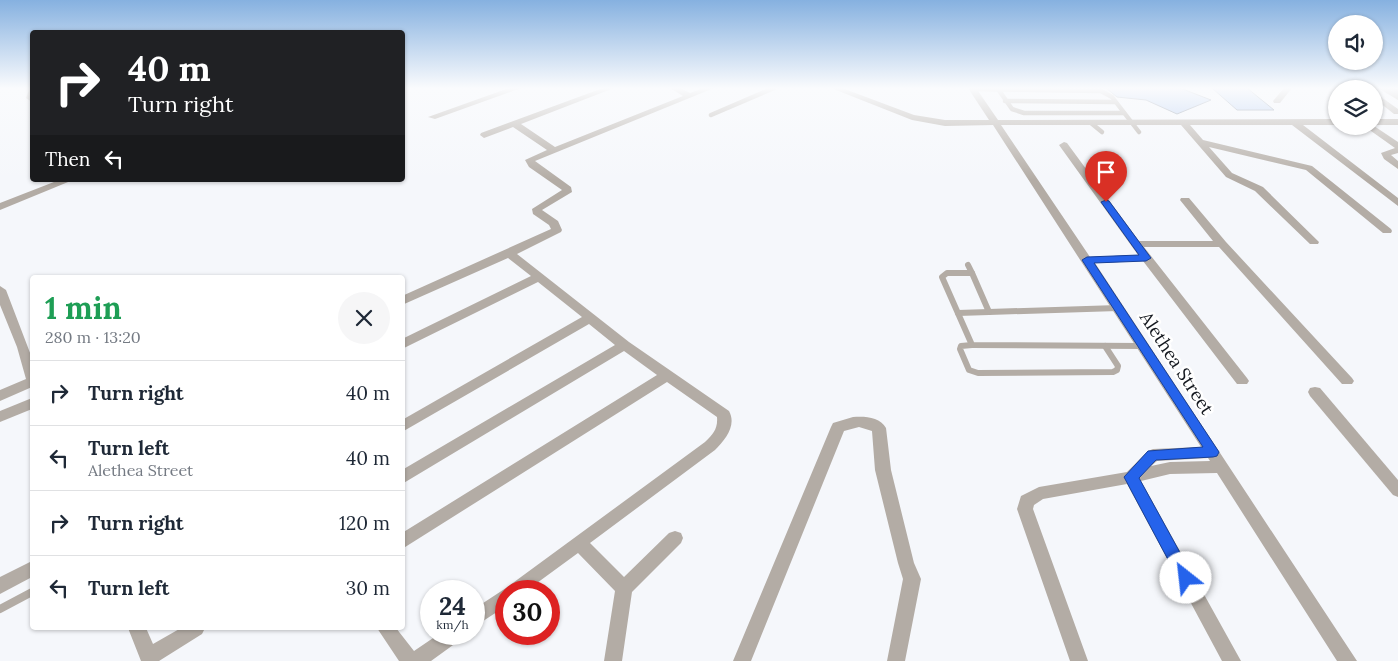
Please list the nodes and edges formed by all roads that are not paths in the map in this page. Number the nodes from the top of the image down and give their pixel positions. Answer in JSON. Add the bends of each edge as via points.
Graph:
{"nodes":[{"id":1,"x":528,"y":119,"type":"edge"},
{"id":2,"x":632,"y":119,"type":"edge"},
{"id":3,"x":919,"y":119,"type":"edge"},
{"id":4,"x":993,"y":119,"type":"edge"},
{"id":5,"x":1128,"y":119,"type":"edge"},
{"id":6,"x":1184,"y":122,"type":"junction"},
{"id":7,"x":1294,"y":122,"type":"junction"},
{"id":8,"x":1328,"y":122,"type":"edge"},
{"id":9,"x":1383,"y":122,"type":"edge"},
{"id":10,"x":1398,"y":122,"type":"edge"},
{"id":11,"x":1091,"y":123,"type":"junction"},
{"id":12,"x":1131,"y":123,"type":"junction"},
{"id":13,"x":514,"y":124,"type":"junction"},
{"id":14,"x":997,"y":124,"type":"junction"},
{"id":15,"x":1102,"y":132,"type":"dead end"},
{"id":16,"x":1139,"y":132,"type":"dead end"},
{"id":17,"x":484,"y":135,"type":"dead end"},
{"id":18,"x":1382,"y":135,"type":"edge"},
{"id":19,"x":1201,"y":142,"type":"junction"},
{"id":20,"x":1064,"y":145,"type":"dead end"},
{"id":21,"x":1398,"y":146,"type":"edge"},
{"id":22,"x":554,"y":150,"type":"junction"},
{"id":23,"x":1398,"y":150,"type":"edge"},
{"id":24,"x":1398,"y":166,"type":"edge"},
{"id":25,"x":63,"y":182,"type":"edge"},
{"id":26,"x":1185,"y":200,"type":"dead end"},
{"id":27,"x":1398,"y":203,"type":"edge"},
{"id":28,"x":0,"y":207,"type":"edge"},
{"id":29,"x":1386,"y":231,"type":"dead end"},
{"id":30,"x":1314,"y":242,"type":"dead end"},
{"id":31,"x":1136,"y":244,"type":"junction"},
{"id":32,"x":1222,"y":244,"type":"junction"},
{"id":33,"x":509,"y":254,"type":"junction"},
{"id":34,"x":1146,"y":258,"type":"junction"},
{"id":35,"x":1087,"y":260,"type":"junction"},
{"id":36,"x":968,"y":266,"type":"dead end"},
{"id":37,"x":972,"y":273,"type":"junction"},
{"id":38,"x":539,"y":277,"type":"junction"},
{"id":39,"x":0,"y":290,"type":"edge"},
{"id":40,"x":405,"y":300,"type":"edge"},
{"id":41,"x":3,"y":306,"type":"edge"},
{"id":42,"x":1118,"y":308,"type":"junction"},
{"id":43,"x":989,"y":312,"type":"junction"},
{"id":44,"x":958,"y":314,"type":"junction"},
{"id":45,"x":590,"y":318,"type":"junction"},
{"id":46,"x":405,"y":344,"type":"edge"},
{"id":47,"x":624,"y":345,"type":"junction"},
{"id":48,"x":972,"y":345,"type":"junction"},
{"id":49,"x":1105,"y":346,"type":"junction"},
{"id":50,"x":1143,"y":346,"type":"junction"},
{"id":51,"x":30,"y":375,"type":"edge"},
{"id":52,"x":667,"y":375,"type":"junction"},
{"id":53,"x":30,"y":381,"type":"edge"},
{"id":54,"x":1242,"y":381,"type":"dead end"},
{"id":55,"x":1347,"y":381,"type":"dead end"},
{"id":56,"x":1315,"y":392,"type":"dead end"},
{"id":57,"x":0,"y":396,"type":"edge"},
{"id":58,"x":30,"y":404,"type":"edge"},
{"id":59,"x":0,"y":417,"type":"edge"},
{"id":60,"x":405,"y":425,"type":"edge"},
{"id":61,"x":1213,"y":452,"type":"junction"},
{"id":62,"x":1222,"y":467,"type":"junction"},
{"id":63,"x":405,"y":476,"type":"edge"},
{"id":64,"x":1131,"y":477,"type":"junction"},
{"id":65,"x":1398,"y":491,"type":"edge"},
{"id":66,"x":675,"y":538,"type":"dead end"},
{"id":67,"x":405,"y":540,"type":"edge"},
{"id":68,"x":579,"y":544,"type":"junction"},
{"id":69,"x":30,"y":570,"type":"edge"},
{"id":70,"x":528,"y":580,"type":"edge"},
{"id":71,"x":0,"y":586,"type":"edge"},
{"id":72,"x":624,"y":588,"type":"junction"},
{"id":73,"x":30,"y":593,"type":"edge"},
{"id":74,"x":0,"y":609,"type":"edge"},
{"id":75,"x":137,"y":630,"type":"edge"},
{"id":76,"x":193,"y":630,"type":"edge"},
{"id":77,"x":387,"y":630,"type":"edge"},
{"id":78,"x":439,"y":645,"type":"edge"},
{"id":79,"x":150,"y":659,"type":"edge"},
{"id":80,"x":410,"y":661,"type":"edge"},
{"id":81,"x":416,"y":661,"type":"edge"},
{"id":82,"x":613,"y":661,"type":"edge"},
{"id":83,"x":742,"y":661,"type":"edge"},
{"id":84,"x":896,"y":661,"type":"edge"},
{"id":85,"x":1079,"y":661,"type":"edge"},
{"id":86,"x":1232,"y":661,"type":"edge"},
{"id":87,"x":1348,"y":661,"type":"edge"}],
"edges":[{"from":1,"to":13,"type":"street"},
{"from":2,"to":22,"type":"street"},
{"from":3,"to":14,"type":"street"},
{"from":4,"to":14,"type":"street","name":"Alethea Street"},
{"from":5,"to":12,"type":"lane"},
{"from":6,"to":7,"type":"street"},
{"from":6,"to":12,"type":"street"},
{"from":6,"to":19,"type":"street"},
{"from":7,"to":8,"type":"street"},
{"from":7,"to":27,"type":"street"},
{"from":9,"to":10,"type":"street"},
{"from":11,"to":12,"type":"street"},
{"from":11,"to":14,"type":"street"},
{"from":11,"to":15,"type":"lane"},
{"from":12,"to":16,"type":"lane"},
{"from":13,"to":17,"type":"street"},
{"from":13,"to":22,"type":"street"},
{"from":14,"to":35,"type":"street","name":"Alethea Street"},
{"from":18,"to":21,"type":"street"},
{"from":19,"to":29,"type":"street","via":[[1309,168]]},
{"from":19,"to":30,"type":"street","via":[[1229,175],[1260,189]]},
{"from":20,"to":31,"type":"street"},
{"from":22,"to":33,"type":"street","via":[[530,162],[567,188],[564,195],[537,208],[537,212],[557,230]]},
{"from":23,"to":24,"type":"street","via":[[1386,153]]},
{"from":25,"to":28,"type":"street"},
{"from":26,"to":32,"type":"street"},
{"from":31,"to":32,"type":"street"},
{"from":31,"to":34,"type":"street"},
{"from":32,"to":55,"type":"street"},
{"from":33,"to":38,"type":"street"},
{"from":33,"to":40,"type":"street"},
{"from":34,"to":35,"type":"street"},
{"from":34,"to":54,"type":"street"},
{"from":35,"to":42,"type":"street","name":"Alethea Street"},
{"from":36,"to":37,"type":"lane"},
{"from":37,"to":43,"type":"lane"},
{"from":37,"to":44,"type":"lane","via":[[947,273],[942,277]]},
{"from":38,"to":45,"type":"street"},
{"from":38,"to":46,"type":"street"},
{"from":39,"to":41,"type":"street"},
{"from":41,"to":51,"type":"street"},
{"from":42,"to":43,"type":"lane"},
{"from":42,"to":50,"type":"street","name":"Alethea Street"},
{"from":43,"to":44,"type":"lane"},
{"from":44,"to":48,"type":"lane"},
{"from":45,"to":47,"type":"street"},
{"from":45,"to":60,"type":"street"},
{"from":47,"to":52,"type":"street"},
{"from":47,"to":63,"type":"street"},
{"from":48,"to":49,"type":"lane"},
{"from":48,"to":49,"type":"lane","via":[[960,349],[969,370],[978,373],[1113,372],[1118,366]]},
{"from":49,"to":50,"type":"lane"},
{"from":50,"to":61,"type":"street","name":"Alethea Street"},
{"from":52,"to":67,"type":"street"},
{"from":52,"to":68,"type":"street","via":[[724,415],[726,422],[722,434]]},
{"from":53,"to":57,"type":"street"},
{"from":56,"to":65,"type":"street"},
{"from":58,"to":59,"type":"street"},
{"from":61,"to":62,"type":"street","name":"Alethea Street"},
{"from":61,"to":64,"type":"street","via":[[1152,455]]},
{"from":62,"to":64,"type":"street","via":[[1170,468]]},
{"from":62,"to":87,"type":"street","name":"Alethea Street"},
{"from":64,"to":85,"type":"street","via":[[1039,493],[1027,501],[1025,509]]},
{"from":64,"to":86,"type":"street"},
{"from":66,"to":72,"type":"street"},
{"from":68,"to":70,"type":"street"},
{"from":68,"to":72,"type":"street"},
{"from":69,"to":71,"type":"street"},
{"from":72,"to":82,"type":"street"},
{"from":73,"to":74,"type":"lane"},
{"from":75,"to":79,"type":"street"},
{"from":76,"to":79,"type":"street"},
{"from":77,"to":80,"type":"street"},
{"from":78,"to":81,"type":"street"},
{"from":83,"to":84,"type":"street","via":[[838,427],[858,422],[879,428],[883,470],[912,580]]}]}
